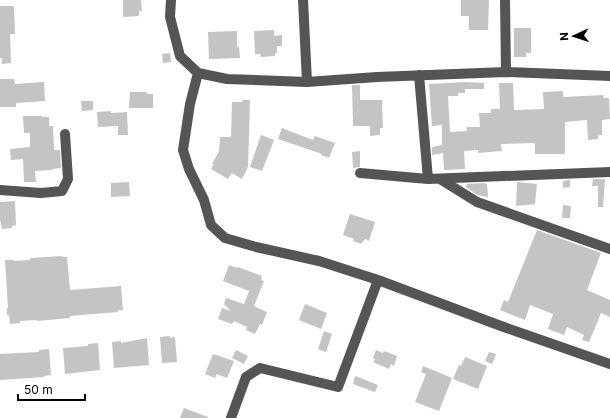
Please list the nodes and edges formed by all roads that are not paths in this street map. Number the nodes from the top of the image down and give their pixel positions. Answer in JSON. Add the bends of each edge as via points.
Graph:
{"nodes":[{"id":1,"x":171,"y":0,"type":"edge"},
{"id":2,"x":302,"y":0,"type":"edge"},
{"id":3,"x":504,"y":0,"type":"edge"},
{"id":4,"x":506,"y":72,"type":"junction"},
{"id":5,"x":198,"y":73,"type":"junction"},
{"id":6,"x":419,"y":75,"type":"junction"},
{"id":7,"x":610,"y":76,"type":"edge"},
{"id":8,"x":307,"y":82,"type":"junction"},
{"id":9,"x":65,"y":134,"type":"dead end"},
{"id":10,"x":610,"y":172,"type":"edge"},
{"id":11,"x":360,"y":173,"type":"dead end"},
{"id":12,"x":428,"y":179,"type":"junction"},
{"id":13,"x":440,"y":179,"type":"junction"},
{"id":14,"x":0,"y":190,"type":"edge"},
{"id":15,"x":610,"y":249,"type":"edge"},
{"id":16,"x":378,"y":280,"type":"junction"},
{"id":17,"x":610,"y":364,"type":"edge"},
{"id":18,"x":231,"y":418,"type":"edge"}],
"edges":[{"from":1,"to":5,"type":"street","via":[[170,17],[180,56]]},
{"from":2,"to":8,"type":"street"},
{"from":3,"to":4,"type":"street"},
{"from":4,"to":6,"type":"street"},
{"from":4,"to":7,"type":"street"},
{"from":5,"to":8,"type":"street","via":[[226,79]]},
{"from":5,"to":16,"type":"street","via":[[183,150],[211,224],[224,238],[319,261]]},
{"from":6,"to":8,"type":"street"},
{"from":6,"to":12,"type":"street"},
{"from":9,"to":14,"type":"street","via":[[68,179],[62,191],[40,193]]},
{"from":10,"to":13,"type":"street"},
{"from":11,"to":12,"type":"street"},
{"from":12,"to":13,"type":"street"},
{"from":13,"to":15,"type":"street","via":[[477,202]]},
{"from":16,"to":17,"type":"street"},
{"from":16,"to":18,"type":"street","via":[[338,387],[260,368],[246,377]]}]}
